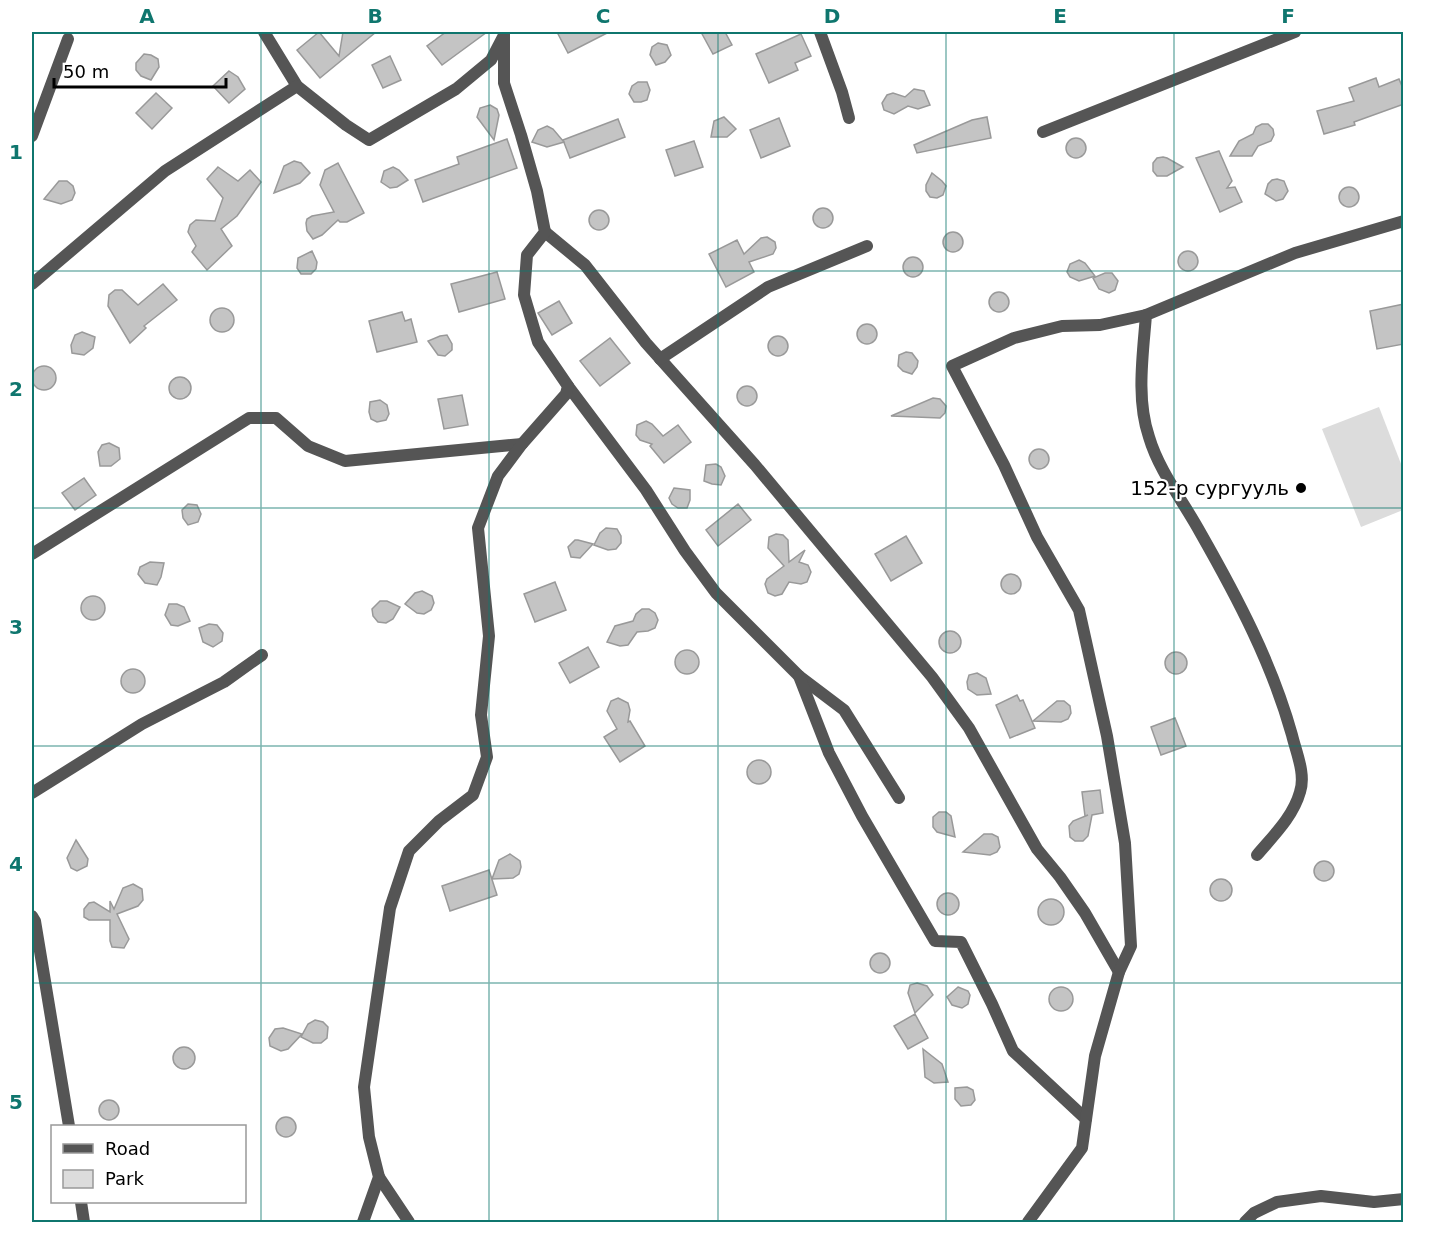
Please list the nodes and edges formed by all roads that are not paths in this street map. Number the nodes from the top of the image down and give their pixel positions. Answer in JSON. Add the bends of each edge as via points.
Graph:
{"nodes":[{"id":1,"x":264,"y":32,"type":"edge"},
{"id":2,"x":820,"y":32,"type":"edge"},
{"id":3,"x":1295,"y":32,"type":"edge"},
{"id":4,"x":505,"y":33,"type":"edge"},
{"id":5,"x":69,"y":39,"type":"dead end"},
{"id":6,"x":297,"y":86,"type":"junction"},
{"id":7,"x":849,"y":118,"type":"dead end"},
{"id":8,"x":1043,"y":132,"type":"dead end"},
{"id":9,"x":32,"y":136,"type":"edge"},
{"id":10,"x":1404,"y":221,"type":"edge"},
{"id":11,"x":545,"y":232,"type":"junction"},
{"id":12,"x":867,"y":246,"type":"dead end"},
{"id":13,"x":32,"y":284,"type":"edge"},
{"id":14,"x":1146,"y":315,"type":"junction"},
{"id":15,"x":660,"y":359,"type":"junction"},
{"id":16,"x":568,"y":386,"type":"junction"},
{"id":17,"x":522,"y":444,"type":"junction"},
{"id":18,"x":32,"y":554,"type":"edge"},
{"id":19,"x":262,"y":655,"type":"dead end"},
{"id":20,"x":799,"y":676,"type":"junction"},
{"id":21,"x":32,"y":793,"type":"edge"},
{"id":22,"x":899,"y":798,"type":"dead end"},
{"id":23,"x":1257,"y":855,"type":"dead end"},
{"id":24,"x":32,"y":916,"type":"edge"},
{"id":25,"x":1119,"y":972,"type":"junction"},
{"id":26,"x":1086,"y":1119,"type":"junction"},
{"id":27,"x":69,"y":1125,"type":"edge"},
{"id":28,"x":379,"y":1177,"type":"junction"},
{"id":29,"x":1404,"y":1199,"type":"edge"},
{"id":30,"x":81,"y":1203,"type":"edge"},
{"id":31,"x":84,"y":1222,"type":"edge"},
{"id":32,"x":363,"y":1222,"type":"edge"},
{"id":33,"x":409,"y":1222,"type":"edge"},
{"id":34,"x":1028,"y":1222,"type":"edge"},
{"id":35,"x":1245,"y":1222,"type":"edge"}],
"edges":[{"from":1,"to":6,"type":"street"},
{"from":2,"to":7,"type":"street"},
{"from":3,"to":8,"type":"street"},
{"from":4,"to":6,"type":"street","via":[[491,60],[456,89],[369,140]]},
{"from":4,"to":11,"type":"street","via":[[504,83]]},
{"from":5,"to":9,"type":"street"},
{"from":6,"to":13,"type":"street","via":[[165,171]]},
{"from":10,"to":14,"type":"street","via":[[1295,253]]},
{"from":11,"to":15,"type":"street","via":[[585,265]]},
{"from":11,"to":16,"type":"street","via":[[527,255],[524,296],[538,342]]},
{"from":12,"to":15,"type":"street","via":[[768,287]]},
{"from":14,"to":23,"type":"street","via":[[1143,394],[1148,436],[1268,662],[1302,776],[1301,791],[1288,817]]},
{"from":14,"to":25,"type":"street","via":[[1100,325],[1062,326],[1014,338],[952,366],[1037,537],[1079,610],[1107,736],[1125,843],[1131,946]]},
{"from":15,"to":25,"type":"street","via":[[755,465],[932,677],[969,728],[1036,849],[1085,913]]},
{"from":16,"to":17,"type":"street","via":[[566,394]]},
{"from":16,"to":20,"type":"street","via":[[716,593]]},
{"from":17,"to":18,"type":"street","via":[[345,461],[308,446],[276,418],[249,418]]},
{"from":17,"to":28,"type":"street","via":[[498,476],[478,528],[489,636],[481,715],[487,757],[473,795],[439,821],[410,851],[390,908],[364,1087],[369,1137]]},
{"from":19,"to":21,"type":"street","via":[[224,682],[142,724]]},
{"from":20,"to":22,"type":"street","via":[[844,710]]},
{"from":20,"to":26,"type":"street","via":[[829,753],[935,941],[961,942],[1013,1051]]},
{"from":24,"to":27,"type":"street"},
{"from":25,"to":26,"type":"street","via":[[1095,1056]]},
{"from":26,"to":34,"type":"street","via":[[1082,1148]]},
{"from":28,"to":32,"type":"street"},
{"from":28,"to":33,"type":"street"},
{"from":29,"to":35,"type":"street","via":[[1374,1202],[1321,1196],[1277,1202]]},
{"from":30,"to":31,"type":"street"}]}
